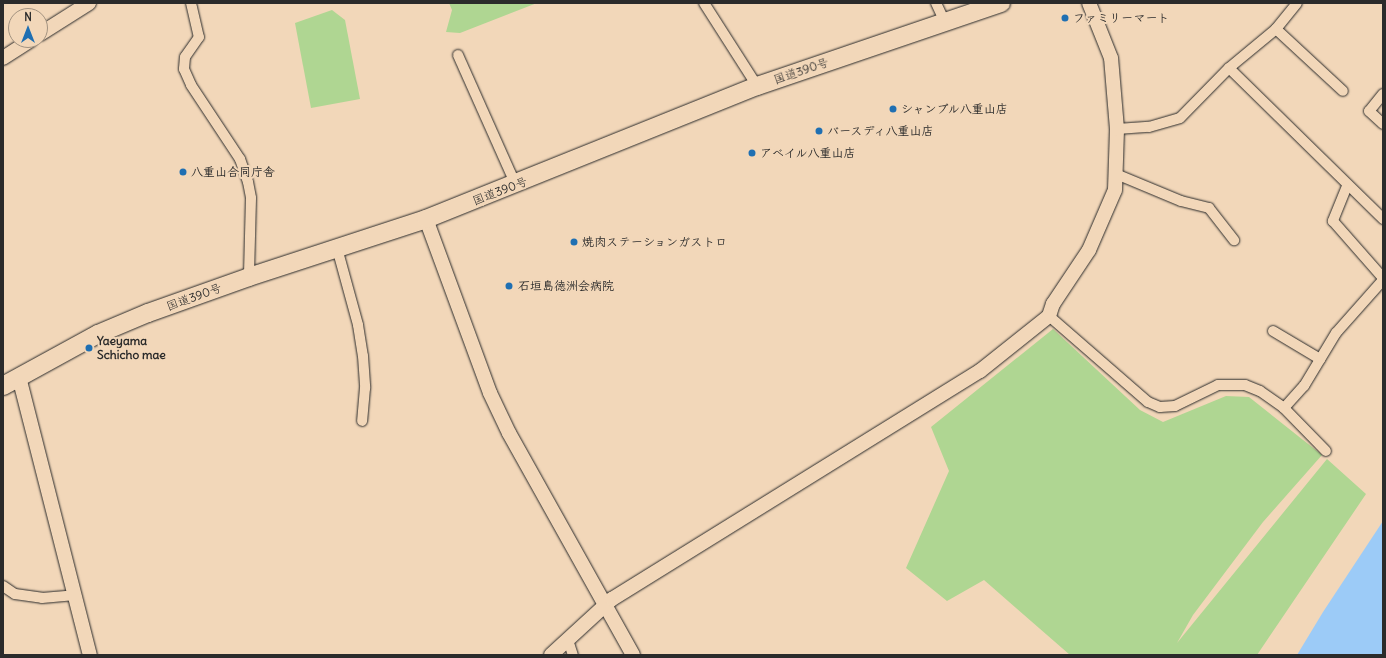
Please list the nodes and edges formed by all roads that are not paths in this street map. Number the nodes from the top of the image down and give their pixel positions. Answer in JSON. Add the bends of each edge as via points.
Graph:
{"nodes":[{"id":1,"x":89,"y":3,"type":"edge"},
{"id":2,"x":191,"y":3,"type":"edge"},
{"id":3,"x":704,"y":3,"type":"edge"},
{"id":4,"x":936,"y":3,"type":"edge"},
{"id":5,"x":1001,"y":3,"type":"edge"},
{"id":6,"x":1089,"y":3,"type":"edge"},
{"id":7,"x":1297,"y":3,"type":"edge"},
{"id":8,"x":944,"y":20,"type":"junction"},
{"id":9,"x":48,"y":29,"type":"edge"},
{"id":10,"x":1276,"y":29,"type":"junction"},
{"id":11,"x":19,"y":48,"type":"edge"},
{"id":12,"x":458,"y":55,"type":"dead end"},
{"id":13,"x":3,"y":58,"type":"edge"},
{"id":14,"x":1229,"y":68,"type":"junction"},
{"id":15,"x":757,"y":86,"type":"junction"},
{"id":16,"x":1343,"y":91,"type":"dead end"},
{"id":17,"x":1383,"y":94,"type":"edge"},
{"id":18,"x":1383,"y":124,"type":"edge"},
{"id":19,"x":1118,"y":129,"type":"junction"},
{"id":20,"x":1116,"y":174,"type":"junction"},
{"id":21,"x":516,"y":185,"type":"junction"},
{"id":22,"x":1347,"y":186,"type":"junction"},
{"id":23,"x":426,"y":219,"type":"junction"},
{"id":24,"x":1383,"y":219,"type":"edge"},
{"id":25,"x":1234,"y":240,"type":"dead end"},
{"id":26,"x":337,"y":248,"type":"junction"},
{"id":27,"x":249,"y":277,"type":"junction"},
{"id":28,"x":1383,"y":279,"type":"edge"},
{"id":29,"x":1048,"y":316,"type":"junction"},
{"id":30,"x":1273,"y":331,"type":"dead end"},
{"id":31,"x":1320,"y":359,"type":"junction"},
{"id":32,"x":18,"y":377,"type":"junction"},
{"id":33,"x":3,"y":386,"type":"edge"},
{"id":34,"x":1284,"y":408,"type":"junction"},
{"id":35,"x":362,"y":421,"type":"dead end"},
{"id":36,"x":1326,"y":451,"type":"dead end"},
{"id":37,"x":3,"y":586,"type":"edge"},
{"id":38,"x":75,"y":595,"type":"junction"},
{"id":39,"x":604,"y":606,"type":"junction"},
{"id":40,"x":568,"y":640,"type":"junction"},
{"id":41,"x":90,"y":655,"type":"edge"},
{"id":42,"x":552,"y":655,"type":"edge"},
{"id":43,"x":573,"y":655,"type":"edge"},
{"id":44,"x":633,"y":655,"type":"edge"}],
"edges":[{"from":1,"to":9,"type":"street"},
{"from":2,"to":27,"type":"street","via":[[200,37],[185,57],[184,69],[191,85],[240,159],[248,182],[251,198]]},
{"from":3,"to":15,"type":"street"},
{"from":4,"to":8,"type":"street"},
{"from":5,"to":8,"type":"highway","name":"国道390号"},
{"from":6,"to":19,"type":"street","via":[[1111,58]]},
{"from":7,"to":10,"type":"street"},
{"from":8,"to":15,"type":"highway","name":"国道390号"},
{"from":10,"to":14,"type":"street"},
{"from":10,"to":16,"type":"street"},
{"from":11,"to":13,"type":"street"},
{"from":12,"to":21,"type":"street"},
{"from":14,"to":19,"type":"street","via":[[1180,118],[1149,127]]},
{"from":14,"to":22,"type":"street"},
{"from":15,"to":21,"type":"highway","name":"国道390号"},
{"from":17,"to":18,"type":"street","via":[[1369,111]]},
{"from":19,"to":20,"type":"street"},
{"from":20,"to":25,"type":"street","via":[[1181,201],[1209,208]]},
{"from":20,"to":29,"type":"street","via":[[1115,190],[1089,250],[1053,304]]},
{"from":21,"to":23,"type":"highway","name":"国道390号"},
{"from":22,"to":24,"type":"street"},
{"from":22,"to":28,"type":"street","via":[[1333,221]]},
{"from":23,"to":26,"type":"highway","name":"国道390号"},
{"from":23,"to":39,"type":"street","via":[[490,393],[509,433]]},
{"from":26,"to":27,"type":"highway","name":"国道390号"},
{"from":26,"to":35,"type":"street","via":[[356,318],[363,356],[365,388]]},
{"from":27,"to":32,"type":"highway","name":"国道390号","via":[[98,334]]},
{"from":28,"to":31,"type":"street","via":[[1346,320]]},
{"from":29,"to":34,"type":"street","via":[[1148,402],[1160,407],[1175,406],[1218,385],[1245,385],[1260,391]]},
{"from":29,"to":39,"type":"street","via":[[980,371]]},
{"from":30,"to":31,"type":"street"},
{"from":31,"to":34,"type":"street","via":[[1304,386]]},
{"from":32,"to":33,"type":"highway","name":"国道390号"},
{"from":32,"to":38,"type":"street"},
{"from":34,"to":36,"type":"street"},
{"from":37,"to":38,"type":"street","via":[[15,594],[42,598]]},
{"from":38,"to":41,"type":"street"},
{"from":39,"to":40,"type":"street"},
{"from":39,"to":44,"type":"street"},
{"from":40,"to":42,"type":"street"},
{"from":40,"to":43,"type":"street"}]}
